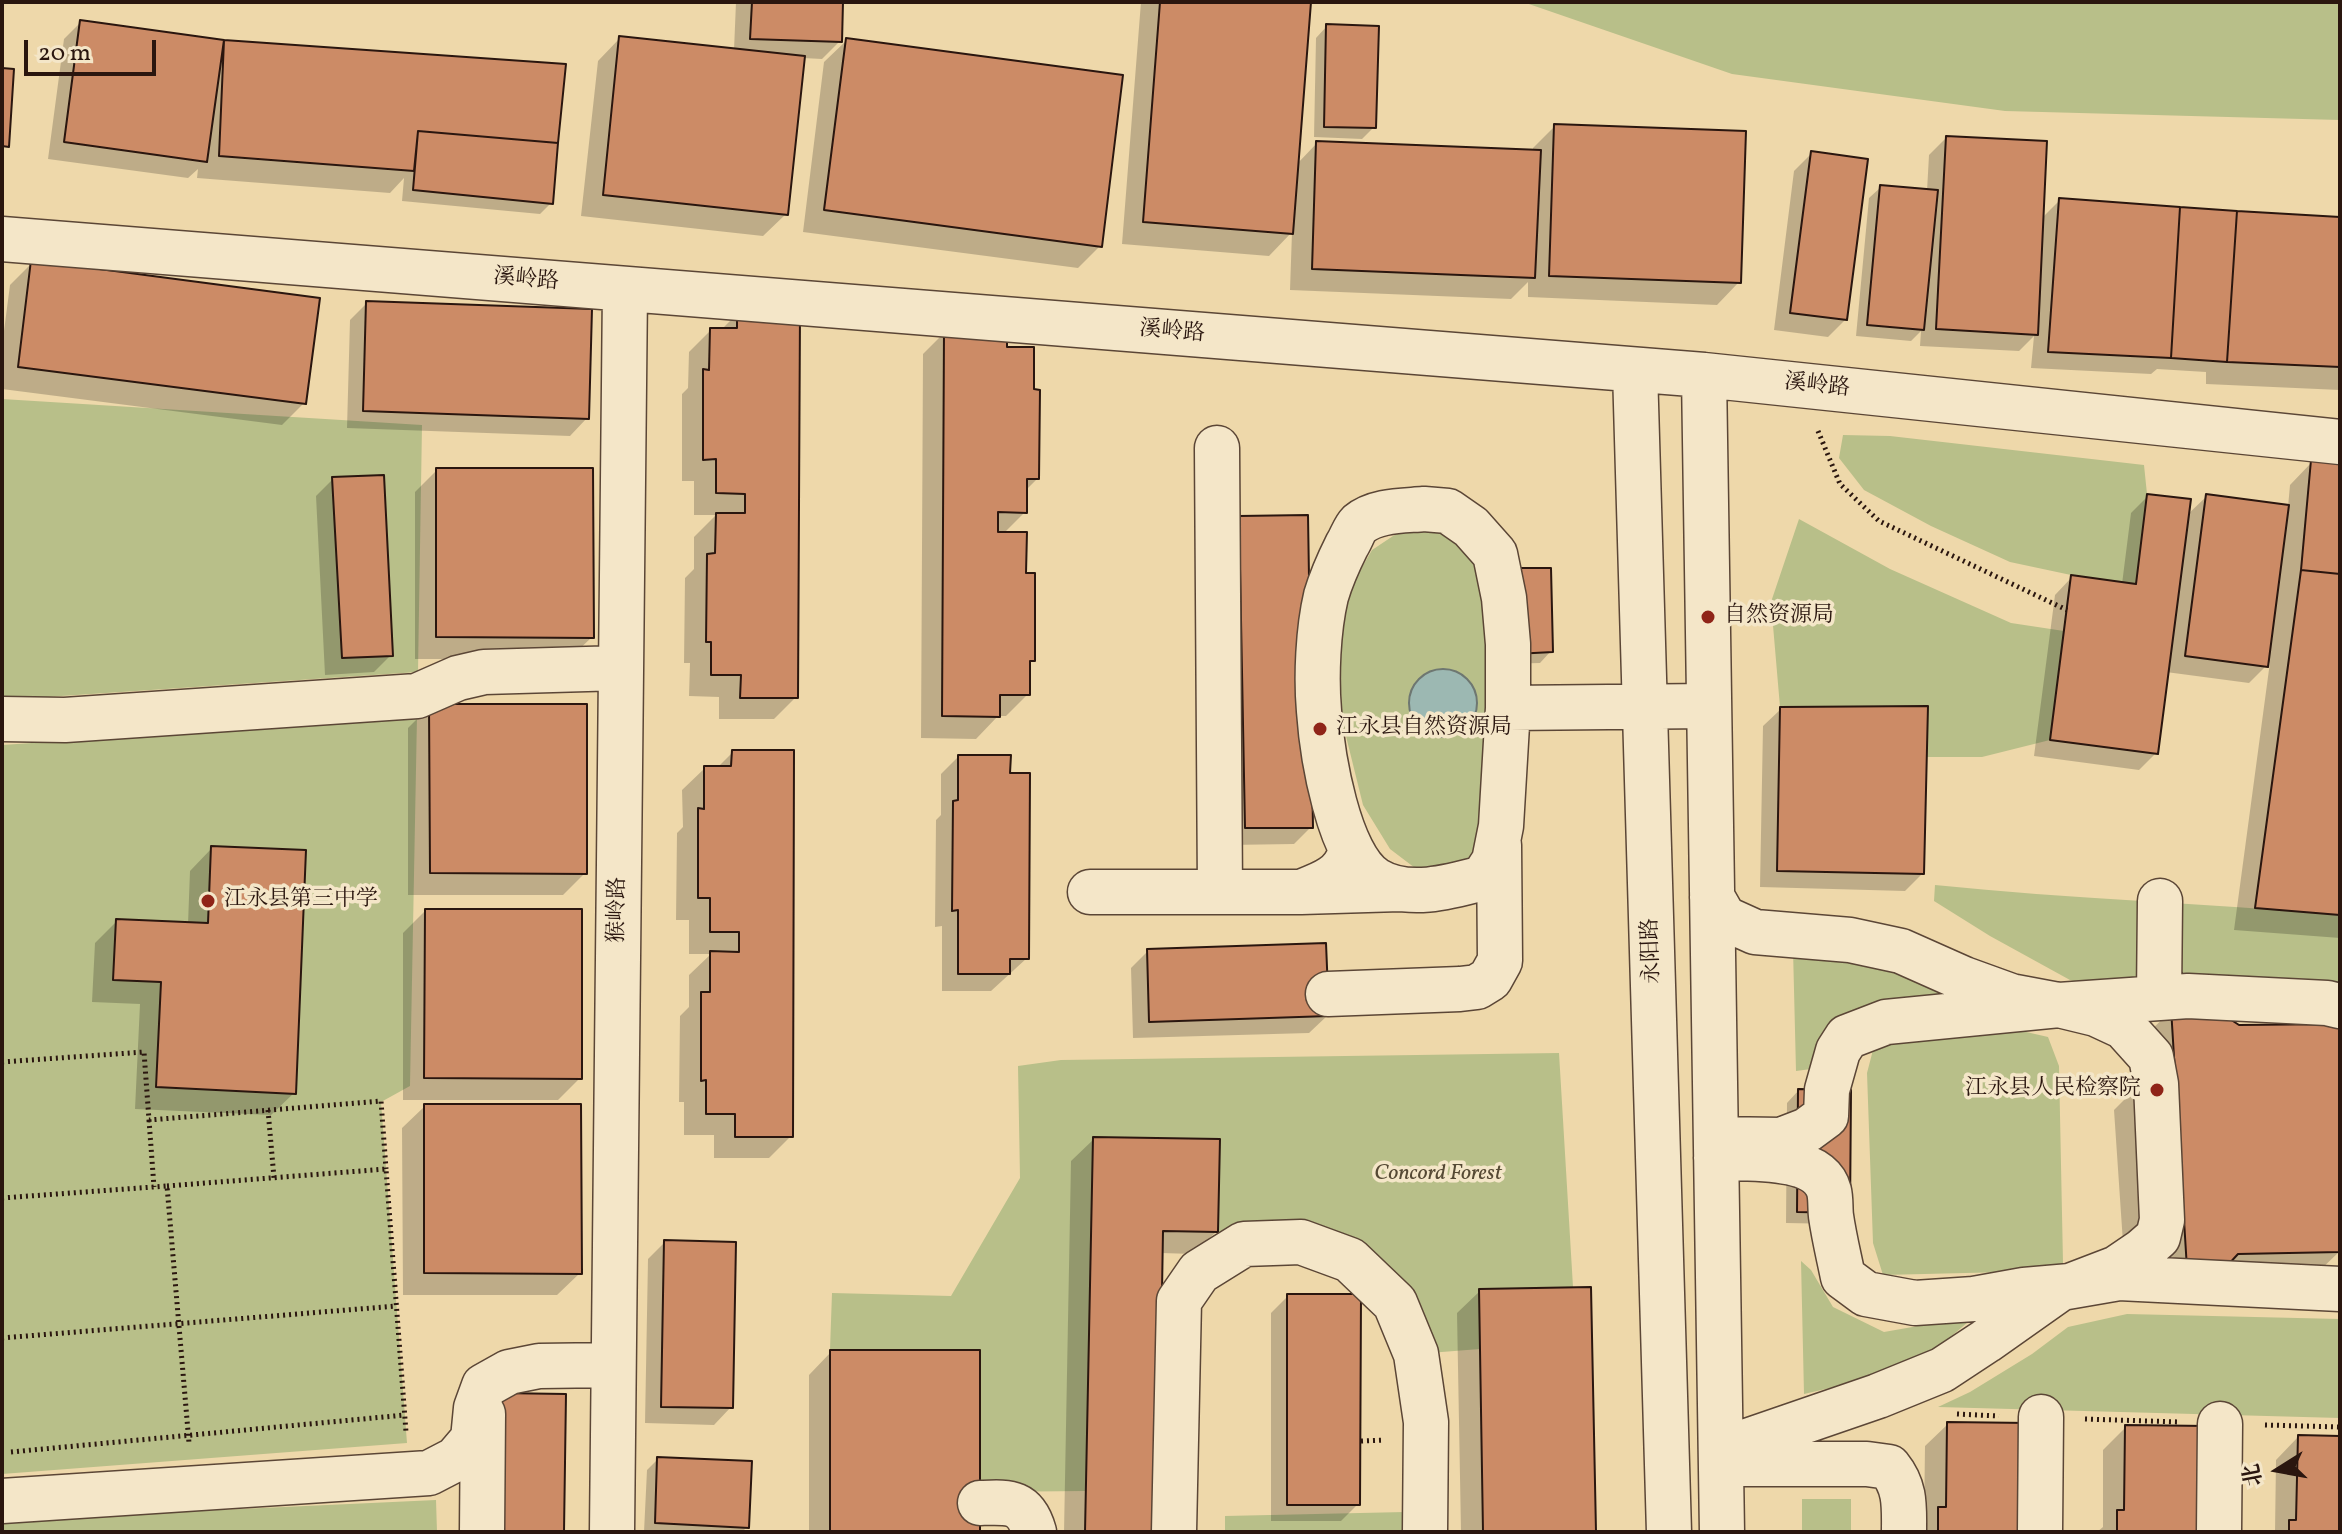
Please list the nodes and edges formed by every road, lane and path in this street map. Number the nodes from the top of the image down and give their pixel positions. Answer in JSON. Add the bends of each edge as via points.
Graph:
{"nodes":[{"id":1,"x":2,"y":239,"type":"edge"},
{"id":2,"x":625,"y":289,"type":"junction"},
{"id":3,"x":1635,"y":370,"type":"junction"},
{"id":4,"x":1704,"y":375,"type":"junction"},
{"id":5,"x":1816,"y":387,"type":"junction"},
{"id":6,"x":2340,"y":442,"type":"edge"},
{"id":7,"x":1217,"y":448,"type":"dead end"},
{"id":8,"x":2067,"y":610,"type":"dead end"},
{"id":9,"x":621,"y":668,"type":"junction"},
{"id":10,"x":1645,"y":705,"type":"junction"},
{"id":11,"x":1709,"y":706,"type":"junction"},
{"id":12,"x":1508,"y":708,"type":"junction"},
{"id":13,"x":2,"y":719,"type":"edge"},
{"id":14,"x":1499,"y":833,"type":"junction"},
{"id":15,"x":1350,"y":852,"type":"junction"},
{"id":16,"x":1457,"y":885,"type":"junction"},
{"id":17,"x":1400,"y":889,"type":"junction"},
{"id":18,"x":1090,"y":892,"type":"dead end"},
{"id":19,"x":1220,"y":892,"type":"junction"},
{"id":20,"x":1301,"y":892,"type":"junction"},
{"id":21,"x":1712,"y":897,"type":"junction"},
{"id":22,"x":2160,"y":901,"type":"dead end"},
{"id":23,"x":1500,"y":923,"type":"junction"},
{"id":24,"x":1328,"y":994,"type":"dead end"},
{"id":25,"x":2159,"y":997,"type":"junction"},
{"id":26,"x":2059,"y":1005,"type":"junction"},
{"id":27,"x":2340,"y":1006,"type":"edge"},
{"id":28,"x":2,"y":1062,"type":"edge"},
{"id":29,"x":268,"y":1110,"type":"junction"},
{"id":30,"x":149,"y":1120,"type":"junction"},
{"id":31,"x":1716,"y":1149,"type":"junction"},
{"id":32,"x":386,"y":1169,"type":"junction"},
{"id":33,"x":274,"y":1178,"type":"junction"},
{"id":34,"x":167,"y":1186,"type":"junction"},
{"id":35,"x":154,"y":1187,"type":"junction"},
{"id":36,"x":2,"y":1198,"type":"edge"},
{"id":37,"x":2070,"y":1286,"type":"junction"},
{"id":38,"x":2340,"y":1289,"type":"edge"},
{"id":39,"x":396,"y":1306,"type":"junction"},
{"id":40,"x":179,"y":1324,"type":"junction"},
{"id":41,"x":2,"y":1338,"type":"edge"},
{"id":42,"x":613,"y":1365,"type":"junction"},
{"id":43,"x":484,"y":1386,"type":"junction"},
{"id":44,"x":1947,"y":1414,"type":"dead end"},
{"id":45,"x":405,"y":1415,"type":"junction"},
{"id":46,"x":2041,"y":1417,"type":"junction"},
{"id":47,"x":2220,"y":1424,"type":"junction"},
{"id":48,"x":2340,"y":1427,"type":"edge"},
{"id":49,"x":188,"y":1435,"type":"junction"},
{"id":50,"x":2,"y":1453,"type":"edge"},
{"id":51,"x":1721,"y":1457,"type":"junction"},
{"id":52,"x":412,"y":1474,"type":"junction"},
{"id":53,"x":193,"y":1488,"type":"junction"},
{"id":54,"x":2,"y":1501,"type":"edge"},
{"id":55,"x":980,"y":1503,"type":"dead end"},
{"id":56,"x":482,"y":1532,"type":"edge"},
{"id":57,"x":612,"y":1532,"type":"edge"},
{"id":58,"x":1034,"y":1532,"type":"edge"},
{"id":59,"x":1174,"y":1532,"type":"edge"},
{"id":60,"x":1425,"y":1532,"type":"edge"},
{"id":61,"x":1669,"y":1532,"type":"edge"},
{"id":62,"x":1722,"y":1532,"type":"edge"},
{"id":63,"x":1904,"y":1532,"type":"edge"},
{"id":64,"x":2040,"y":1532,"type":"edge"},
{"id":65,"x":2219,"y":1532,"type":"edge"}],
"edges":[{"from":1,"to":2,"type":"street","name":"溪岭路"},
{"from":2,"to":3,"type":"street","name":"溪岭路"},
{"from":2,"to":9,"type":"street","name":"猴岭路"},
{"from":3,"to":4,"type":"street","name":"溪岭路"},
{"from":3,"to":10,"type":"street","name":"永阳路"},
{"from":4,"to":5,"type":"street","name":"溪岭路"},
{"from":4,"to":11,"type":"street"},
{"from":5,"to":6,"type":"street","name":"溪岭路"},
{"from":5,"to":8,"type":"path","via":[[1818,432],[1840,484],[1879,521]]},
{"from":7,"to":19,"type":"street"},
{"from":9,"to":13,"type":"street","via":[[484,672],[417,696],[65,720]]},
{"from":9,"to":42,"type":"street","name":"猴岭路"},
{"from":10,"to":11,"type":"street"},
{"from":10,"to":12,"type":"street"},
{"from":10,"to":61,"type":"street","name":"永阳路"},
{"from":11,"to":21,"type":"street"},
{"from":12,"to":14,"type":"street"},
{"from":12,"to":15,"type":"street","via":[[1508,644],[1495,554],[1448,511],[1380,514],[1358,525],[1326,596],[1319,648],[1321,726],[1330,785]]},
{"from":14,"to":16,"type":"street","via":[[1494,861],[1483,878]]},
{"from":14,"to":23,"type":"street"},
{"from":15,"to":17,"type":"street","via":[[1375,880]]},
{"from":15,"to":20,"type":"street","via":[[1338,874]]},
{"from":16,"to":17,"type":"street"},
{"from":16,"to":23,"type":"street","via":[[1487,893]]},
{"from":17,"to":20,"type":"street"},
{"from":18,"to":19,"type":"street"},
{"from":19,"to":20,"type":"street"},
{"from":21,"to":26,"type":"street","via":[[1724,918],[1755,932],[1850,940],[1901,951],[1999,992]]},
{"from":21,"to":31,"type":"street"},
{"from":22,"to":25,"type":"street"},
{"from":23,"to":24,"type":"street","via":[[1500,961],[1490,979],[1477,987]]},
{"from":25,"to":26,"type":"street"},
{"from":25,"to":27,"type":"street"},
{"from":26,"to":31,"type":"street","via":[[1886,1022],[1847,1037],[1827,1090],[1826,1116],[1781,1140]]},
{"from":26,"to":37,"type":"street","via":[[2124,1027],[2151,1057],[2162,1220],[2158,1237],[2142,1251],[2117,1268]]},
{"from":28,"to":30,"type":"path","via":[[144,1052]]},
{"from":29,"to":30,"type":"path"},
{"from":29,"to":32,"type":"path","via":[[381,1101]]},
{"from":29,"to":33,"type":"path"},
{"from":30,"to":35,"type":"path"},
{"from":31,"to":37,"type":"street","via":[[1783,1160],[1820,1176],[1829,1190],[1843,1277],[1866,1294],[1915,1303]]},
{"from":31,"to":51,"type":"street"},
{"from":32,"to":33,"type":"path"},
{"from":32,"to":39,"type":"path"},
{"from":33,"to":34,"type":"path"},
{"from":34,"to":35,"type":"path"},
{"from":34,"to":40,"type":"path"},
{"from":35,"to":36,"type":"path"},
{"from":37,"to":38,"type":"street","via":[[2119,1278]]},
{"from":37,"to":51,"type":"street","via":[[1942,1370]]},
{"from":39,"to":40,"type":"path"},
{"from":39,"to":45,"type":"path"},
{"from":40,"to":41,"type":"path"},
{"from":40,"to":49,"type":"path"},
{"from":42,"to":43,"type":"street","via":[[539,1366],[509,1372]]},
{"from":42,"to":57,"type":"street","name":"猴岭路"},
{"from":43,"to":52,"type":"street","via":[[473,1439],[456,1459],[429,1473]]},
{"from":43,"to":56,"type":"street"},
{"from":44,"to":46,"type":"path"},
{"from":45,"to":49,"type":"path"},
{"from":45,"to":52,"type":"path"},
{"from":46,"to":47,"type":"path"},
{"from":46,"to":64,"type":"street"},
{"from":47,"to":48,"type":"path"},
{"from":47,"to":65,"type":"street"},
{"from":49,"to":50,"type":"path"},
{"from":49,"to":53,"type":"path"},
{"from":51,"to":62,"type":"street"},
{"from":51,"to":63,"type":"street","via":[[1889,1467],[1904,1499]]},
{"from":52,"to":53,"type":"street"},
{"from":53,"to":54,"type":"street"},
{"from":55,"to":58,"type":"street","via":[[1010,1502],[1028,1514]]},
{"from":59,"to":60,"type":"street","via":[[1179,1301],[1199,1272],[1244,1244],[1301,1242],[1350,1260],[1395,1303],[1416,1354],[1426,1422]]}]}
